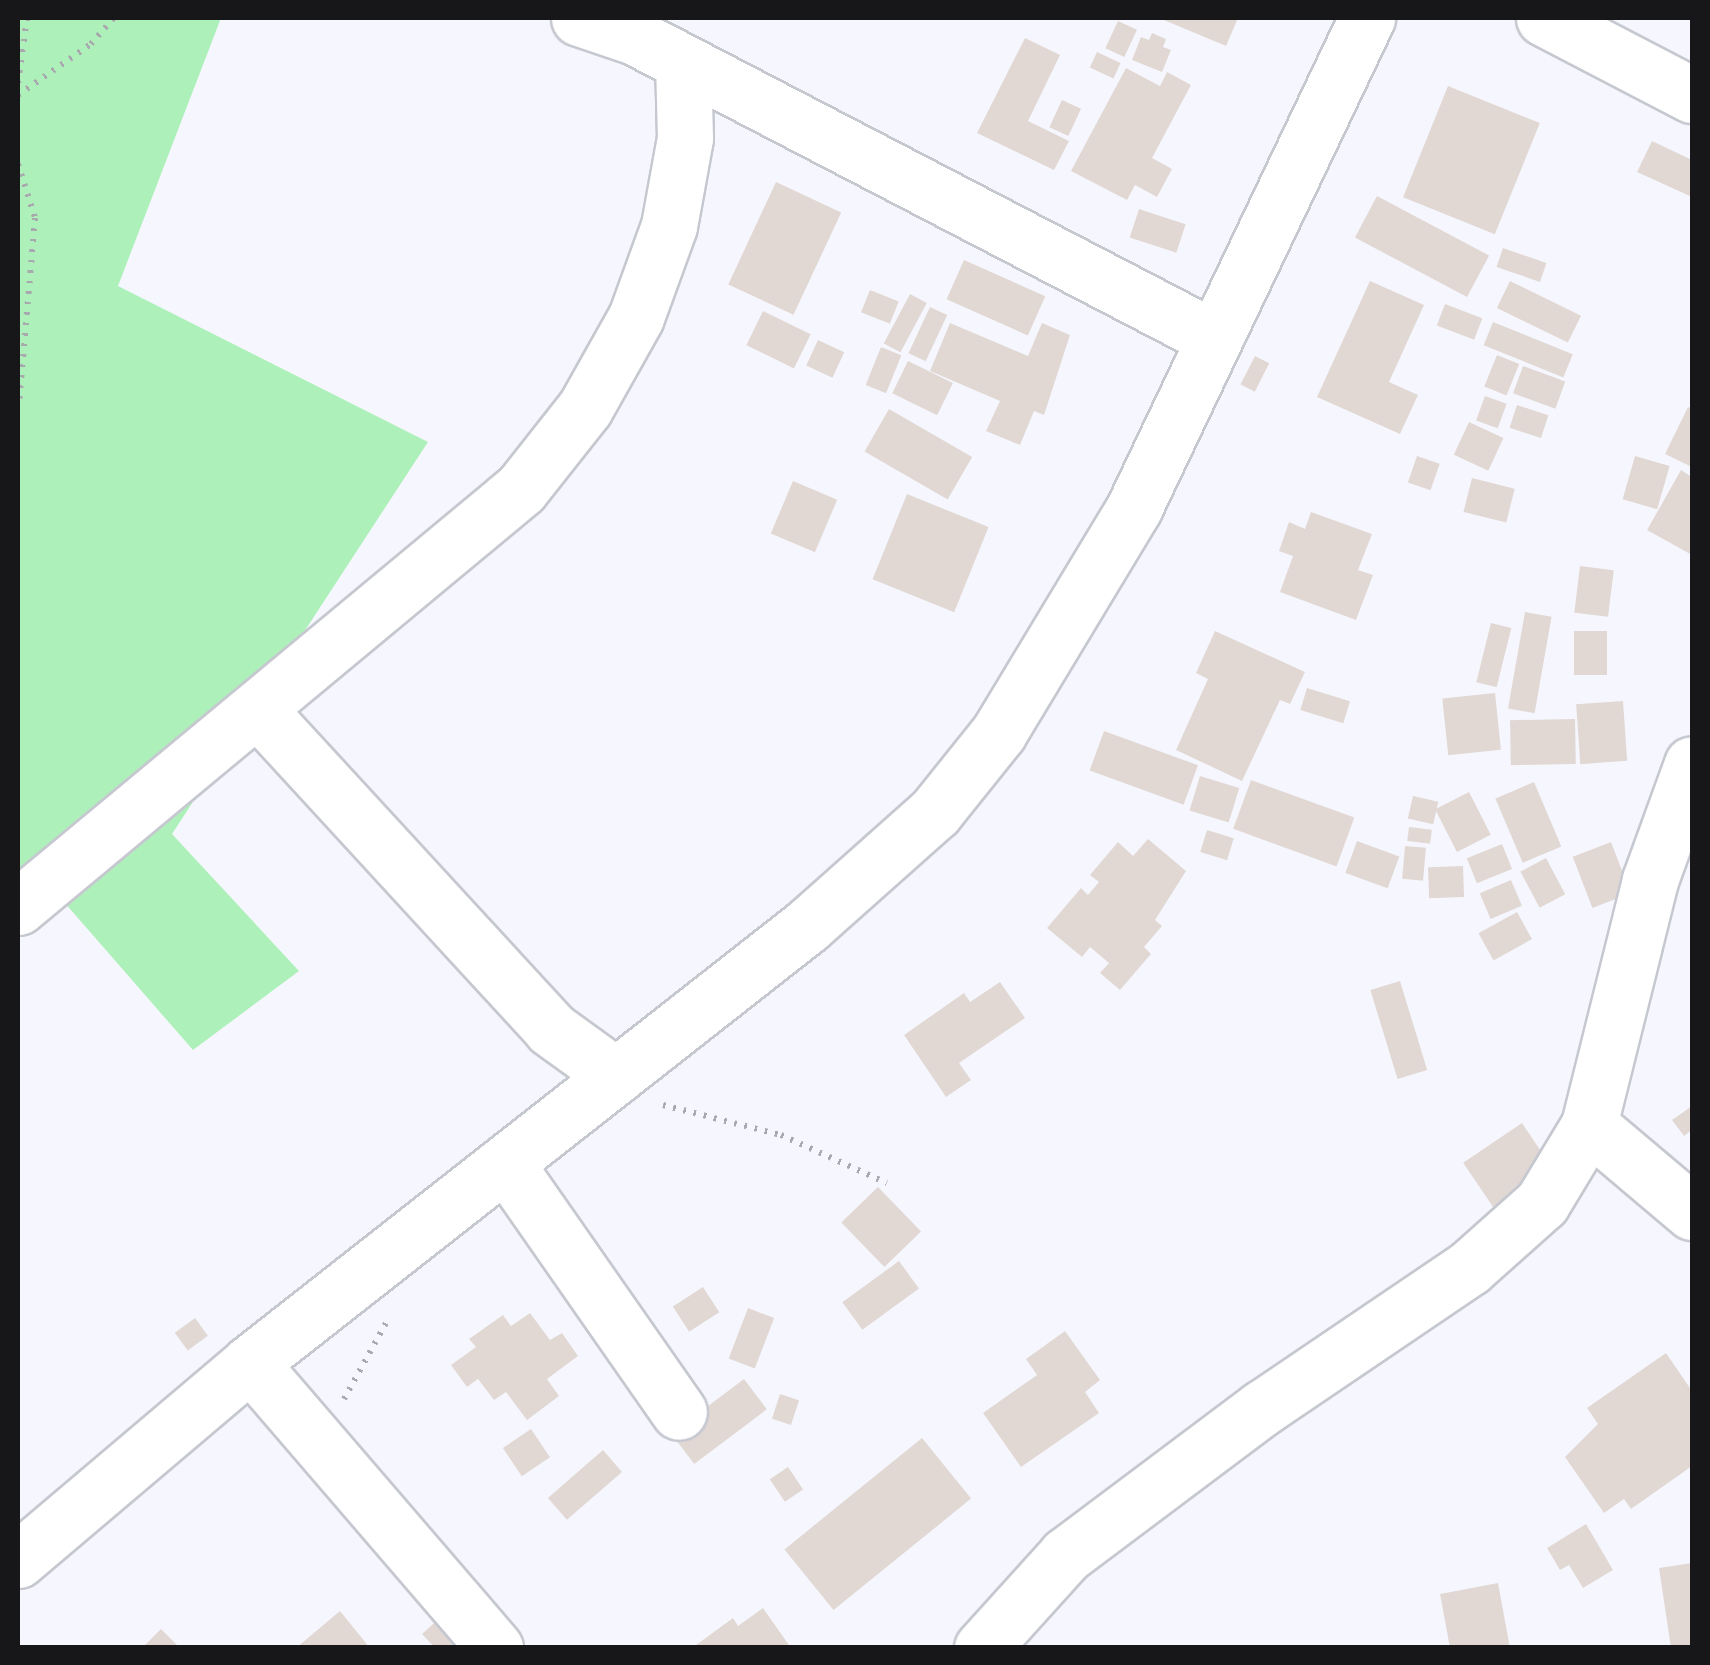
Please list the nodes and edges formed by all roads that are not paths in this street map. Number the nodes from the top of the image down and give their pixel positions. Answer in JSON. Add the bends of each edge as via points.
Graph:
{"nodes":[{"id":1,"x":579,"y":18,"type":"edge"},
{"id":2,"x":1544,"y":18,"type":"edge"},
{"id":3,"x":1371,"y":19,"type":"edge"},
{"id":4,"x":640,"y":27,"type":"edge"},
{"id":5,"x":683,"y":63,"type":"junction"},
{"id":6,"x":1692,"y":95,"type":"edge"},
{"id":7,"x":1214,"y":338,"type":"junction"},
{"id":8,"x":258,"y":710,"type":"junction"},
{"id":9,"x":1692,"y":764,"type":"edge"},
{"id":10,"x":18,"y":907,"type":"edge"},
{"id":11,"x":607,"y":1083,"type":"junction"},
{"id":12,"x":1589,"y":1125,"type":"junction"},
{"id":13,"x":506,"y":1164,"type":"junction"},
{"id":14,"x":1692,"y":1212,"type":"edge"},
{"id":15,"x":250,"y":1363,"type":"junction"},
{"id":16,"x":678,"y":1412,"type":"dead end"},
{"id":17,"x":20,"y":1555,"type":"edge"},
{"id":18,"x":495,"y":1648,"type":"edge"},
{"id":19,"x":982,"y":1648,"type":"edge"}],
"edges":[{"from":1,"to":4,"type":"street"},
{"from":2,"to":6,"type":"street"},
{"from":3,"to":7,"type":"street"},
{"from":4,"to":5,"type":"street"},
{"from":5,"to":7,"type":"street"},
{"from":5,"to":8,"type":"street","via":[[685,138],[669,226],[636,317],[584,408],[521,489]]},
{"from":7,"to":11,"type":"street","via":[[1134,508],[1052,650],[946,798],[807,926]]},
{"from":8,"to":10,"type":"street"},
{"from":8,"to":11,"type":"street"},
{"from":9,"to":12,"type":"street","via":[[1650,880]]},
{"from":11,"to":13,"type":"street"},
{"from":12,"to":14,"type":"street"},
{"from":12,"to":19,"type":"street","via":[[1542,1203],[1469,1268],[1262,1408],[1066,1555]]},
{"from":13,"to":15,"type":"street"},
{"from":13,"to":16,"type":"street"},
{"from":15,"to":17,"type":"street"},
{"from":15,"to":18,"type":"street"}]}
